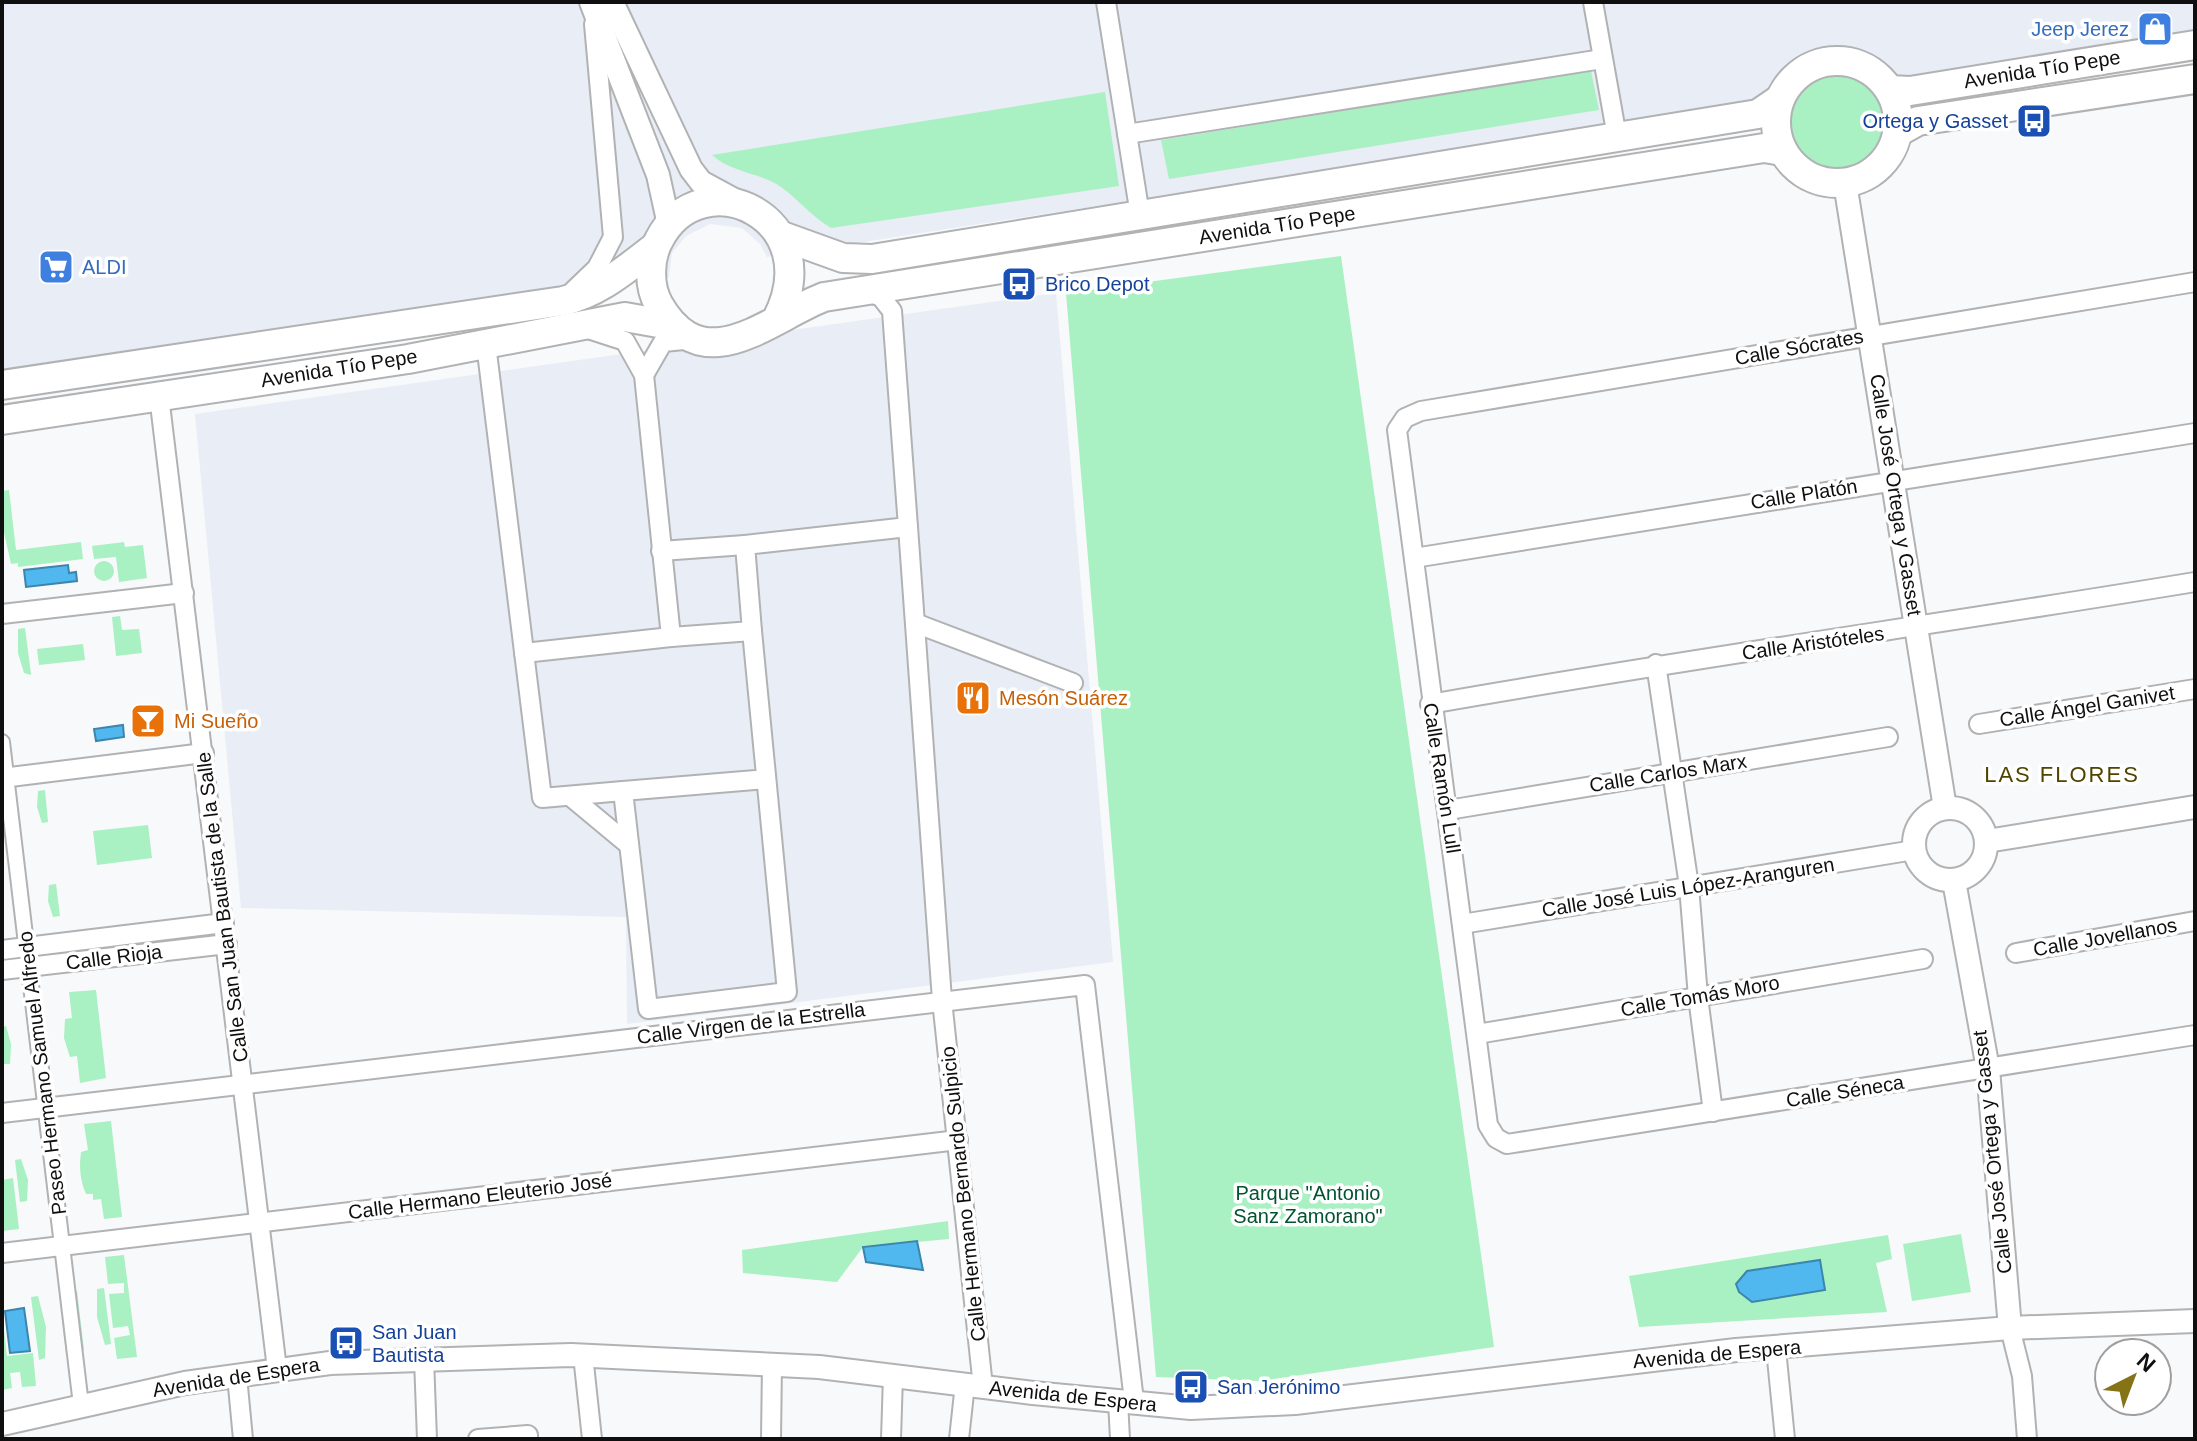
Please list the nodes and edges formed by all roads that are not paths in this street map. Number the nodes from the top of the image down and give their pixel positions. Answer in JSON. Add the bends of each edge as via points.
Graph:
{"nodes":[{"id":1,"x":1106,"y":2,"type":"edge"},
{"id":2,"x":1593,"y":2,"type":"edge"},
{"id":3,"x":599,"y":6,"type":"edge"},
{"id":4,"x":2195,"y":45,"type":"edge"},
{"id":5,"x":1602,"y":59,"type":"junction"},
{"id":6,"x":2195,"y":79,"type":"edge"},
{"id":7,"x":1890,"y":90,"type":"junction"},
{"id":8,"x":1780,"y":99,"type":"junction"},
{"id":9,"x":1898,"y":132,"type":"junction"},
{"id":10,"x":1127,"y":134,"type":"junction"},
{"id":11,"x":1617,"y":137,"type":"junction"},
{"id":12,"x":1783,"y":151,"type":"junction"},
{"id":13,"x":1845,"y":183,"type":"junction"},
{"id":14,"x":753,"y":210,"type":"junction"},
{"id":15,"x":1140,"y":215,"type":"junction"},
{"id":16,"x":662,"y":236,"type":"junction"},
{"id":17,"x":782,"y":236,"type":"junction"},
{"id":18,"x":919,"y":281,"type":"junction"},
{"id":19,"x":2195,"y":282,"type":"edge"},
{"id":20,"x":865,"y":291,"type":"junction"},
{"id":21,"x":563,"y":301,"type":"junction"},
{"id":22,"x":890,"y":305,"type":"junction"},
{"id":23,"x":776,"y":321,"type":"junction"},
{"id":24,"x":579,"y":326,"type":"junction"},
{"id":25,"x":686,"y":332,"type":"junction"},
{"id":26,"x":1871,"y":334,"type":"junction"},
{"id":27,"x":486,"y":344,"type":"junction"},
{"id":28,"x":644,"y":375,"type":"junction"},
{"id":29,"x":2,"y":385,"type":"edge"},
{"id":30,"x":159,"y":396,"type":"junction"},
{"id":31,"x":1405,"y":418,"type":"joint"},
{"id":32,"x":2,"y":420,"type":"edge"},
{"id":33,"x":2195,"y":433,"type":"edge"},
{"id":34,"x":1894,"y":479,"type":"junction"},
{"id":35,"x":908,"y":527,"type":"junction"},
{"id":36,"x":745,"y":545,"type":"junction"},
{"id":37,"x":661,"y":551,"type":"junction"},
{"id":38,"x":1414,"y":558,"type":"junction"},
{"id":39,"x":2195,"y":582,"type":"edge"},
{"id":40,"x":184,"y":593,"type":"junction"},
{"id":41,"x":2,"y":614,"type":"edge"},
{"id":42,"x":915,"y":623,"type":"junction"},
{"id":43,"x":1917,"y":628,"type":"junction"},
{"id":44,"x":752,"y":631,"type":"junction"},
{"id":45,"x":671,"y":637,"type":"junction"},
{"id":46,"x":524,"y":653,"type":"junction"},
{"id":47,"x":1656,"y":664,"type":"junction"},
{"id":48,"x":1073,"y":683,"type":"dead end"},
{"id":49,"x":2195,"y":689,"type":"edge"},
{"id":50,"x":1430,"y":704,"type":"junction"},
{"id":51,"x":1979,"y":724,"type":"dead end"},
{"id":52,"x":1888,"y":737,"type":"dead end"},
{"id":53,"x":2,"y":742,"type":"edge"},
{"id":54,"x":204,"y":753,"type":"junction"},
{"id":55,"x":1673,"y":772,"type":"junction"},
{"id":56,"x":4,"y":777,"type":"edge"},
{"id":57,"x":766,"y":779,"type":"junction"},
{"id":58,"x":623,"y":791,"type":"junction"},
{"id":59,"x":570,"y":796,"type":"junction"},
{"id":60,"x":2195,"y":807,"type":"edge"},
{"id":61,"x":1945,"y":808,"type":"junction"},
{"id":62,"x":1448,"y":810,"type":"junction"},
{"id":63,"x":1987,"y":841,"type":"junction"},
{"id":64,"x":629,"y":845,"type":"junction"},
{"id":65,"x":1914,"y":850,"type":"junction"},
{"id":66,"x":1954,"y":881,"type":"junction"},
{"id":67,"x":1689,"y":886,"type":"junction"},
{"id":68,"x":2195,"y":921,"type":"edge"},
{"id":69,"x":224,"y":923,"type":"junction"},
{"id":70,"x":1462,"y":924,"type":"junction"},
{"id":71,"x":227,"y":944,"type":"junction"},
{"id":72,"x":26,"y":947,"type":"junction"},
{"id":73,"x":2,"y":950,"type":"edge"},
{"id":74,"x":2016,"y":953,"type":"dead end"},
{"id":75,"x":1923,"y":959,"type":"dead end"},
{"id":76,"x":29,"y":967,"type":"junction"},
{"id":77,"x":2,"y":970,"type":"edge"},
{"id":78,"x":1698,"y":997,"type":"junction"},
{"id":79,"x":942,"y":1000,"type":"junction"},
{"id":80,"x":1477,"y":1034,"type":"junction"},
{"id":81,"x":2195,"y":1035,"type":"edge"},
{"id":82,"x":1988,"y":1069,"type":"junction"},
{"id":83,"x":243,"y":1084,"type":"junction"},
{"id":84,"x":46,"y":1108,"type":"junction"},
{"id":85,"x":1713,"y":1112,"type":"junction"},
{"id":86,"x":2,"y":1113,"type":"edge"},
{"id":87,"x":1496,"y":1138,"type":"joint"},
{"id":88,"x":958,"y":1140,"type":"junction"},
{"id":89,"x":261,"y":1222,"type":"junction"},
{"id":90,"x":62,"y":1246,"type":"junction"},
{"id":91,"x":2,"y":1253,"type":"edge"},
{"id":92,"x":2195,"y":1321,"type":"edge"},
{"id":93,"x":2010,"y":1328,"type":"junction"},
{"id":94,"x":1776,"y":1349,"type":"junction"},
{"id":95,"x":583,"y":1355,"type":"junction"},
{"id":96,"x":424,"y":1359,"type":"junction"},
{"id":97,"x":772,"y":1364,"type":"junction"},
{"id":98,"x":277,"y":1369,"type":"junction"},
{"id":99,"x":237,"y":1376,"type":"junction"},
{"id":100,"x":893,"y":1376,"type":"junction"},
{"id":101,"x":974,"y":1386,"type":"junction"},
{"id":102,"x":1126,"y":1401,"type":"junction"},
{"id":103,"x":81,"y":1405,"type":"junction"},
{"id":104,"x":2,"y":1424,"type":"edge"},
{"id":105,"x":243,"y":1439,"type":"edge"},
{"id":106,"x":427,"y":1439,"type":"edge"},
{"id":107,"x":478,"y":1439,"type":"edge"},
{"id":108,"x":528,"y":1439,"type":"edge"},
{"id":109,"x":592,"y":1439,"type":"edge"},
{"id":110,"x":771,"y":1439,"type":"edge"},
{"id":111,"x":891,"y":1439,"type":"edge"},
{"id":112,"x":959,"y":1439,"type":"edge"},
{"id":113,"x":1120,"y":1439,"type":"edge"},
{"id":114,"x":1785,"y":1439,"type":"edge"},
{"id":115,"x":2027,"y":1439,"type":"edge"}],
"edges":[{"from":1,"to":10,"type":"street"},
{"from":2,"to":5,"type":"street"},
{"from":3,"to":14,"type":"street","via":[[691,169],[711,188]]},
{"from":3,"to":16,"type":"street","via":[[658,175]]},
{"from":3,"to":21,"type":"street","via":[[613,237],[597,268]]},
{"from":4,"to":7,"type":"main road","name":"Avenida Tío Pepe"},
{"from":5,"to":10,"type":"street"},
{"from":5,"to":11,"type":"street"},
{"from":6,"to":9,"type":"main road","name":"Avenida Tío Pepe","via":[[1918,121]]},
{"from":7,"to":8,"type":"main road","via":[[1859,64],[1832,61],[1795,77]]},
{"from":7,"to":9,"type":"main road"},
{"from":8,"to":11,"type":"main road","name":"Avenida Tío Pepe","via":[[1758,114]]},
{"from":8,"to":12,"type":"main road","via":[[1777,135]]},
{"from":9,"to":13,"type":"main road","via":[[1880,166]]},
{"from":10,"to":15,"type":"street"},
{"from":11,"to":15,"type":"main road","name":"Avenida Tío Pepe"},
{"from":12,"to":13,"type":"main road","via":[[1803,173]]},
{"from":12,"to":18,"type":"main road","name":"Avenida Tío Pepe","via":[[1750,150]]},
{"from":13,"to":26,"type":"street","name":"Calle José Ortega y Gasset"},
{"from":14,"to":16,"type":"main road","via":[[737,204],[700,205]]},
{"from":14,"to":17,"type":"main road"},
{"from":15,"to":17,"type":"main road","name":"Avenida Tío Pepe","via":[[872,259],[843,258]]},
{"from":16,"to":21,"type":"main road","name":"Avenida Tío Pepe","via":[[604,284]]},
{"from":16,"to":25,"type":"main road","via":[[651,275],[658,303]]},
{"from":17,"to":23,"type":"main road","via":[[791,280]]},
{"from":18,"to":20,"type":"main road","name":"Avenida Tío Pepe"},
{"from":18,"to":22,"type":"street"},
{"from":19,"to":26,"type":"street","name":"Calle Sócrates"},
{"from":20,"to":22,"type":"street"},
{"from":20,"to":23,"type":"main road","name":"Avenida Tío Pepe","via":[[824,297]]},
{"from":21,"to":29,"type":"main road","name":"Avenida Tío Pepe"},
{"from":22,"to":35,"type":"street","name":"Calle Hermano Bernardo Sulpicio"},
{"from":23,"to":25,"type":"main road","via":[[739,341],[718,343]]},
{"from":24,"to":25,"type":"main road","name":"Avenida Tío Pepe","via":[[625,317]]},
{"from":24,"to":27,"type":"main road","name":"Avenida Tío Pepe"},
{"from":24,"to":28,"type":"street","via":[[625,341]]},
{"from":25,"to":28,"type":"street","via":[[663,342]]},
{"from":26,"to":31,"type":"street","name":"Calle Sócrates","via":[[1421,411]]},
{"from":26,"to":34,"type":"street","name":"Calle José Ortega y Gasset"},
{"from":27,"to":30,"type":"main road","name":"Avenida Tío Pepe"},
{"from":27,"to":46,"type":"street"},
{"from":28,"to":37,"type":"street"},
{"from":30,"to":32,"type":"main road","name":"Avenida Tío Pepe"},
{"from":30,"to":40,"type":"street","name":"Calle San Juan Bautista de la Salle"},
{"from":31,"to":38,"type":"street","name":"Calle Ramón Lull","via":[[1397,430]]},
{"from":33,"to":34,"type":"street","name":"Calle Platón"},
{"from":34,"to":38,"type":"street","name":"Calle Platón"},
{"from":34,"to":43,"type":"street","name":"Calle José Ortega y Gasset"},
{"from":35,"to":36,"type":"street"},
{"from":35,"to":42,"type":"street","name":"Calle Hermano Bernardo Sulpicio"},
{"from":36,"to":37,"type":"street"},
{"from":36,"to":44,"type":"street"},
{"from":37,"to":45,"type":"street"},
{"from":38,"to":50,"type":"street","name":"Calle Ramón Lull"},
{"from":39,"to":43,"type":"street","name":"Calle Aristóteles"},
{"from":40,"to":41,"type":"street"},
{"from":40,"to":54,"type":"street","name":"Calle San Juan Bautista de la Salle"},
{"from":42,"to":48,"type":"street"},
{"from":42,"to":79,"type":"street","name":"Calle Hermano Bernardo Sulpicio"},
{"from":43,"to":47,"type":"street","name":"Calle Aristóteles"},
{"from":43,"to":61,"type":"street","name":"Calle José Ortega y Gasset"},
{"from":44,"to":45,"type":"street"},
{"from":44,"to":57,"type":"street"},
{"from":45,"to":46,"type":"street"},
{"from":46,"to":59,"type":"street","via":[[542,798]]},
{"from":47,"to":50,"type":"street","name":"Calle Aristóteles"},
{"from":47,"to":55,"type":"street"},
{"from":49,"to":51,"type":"street","name":"Calle Ángel Ganivet"},
{"from":50,"to":62,"type":"street","name":"Calle Ramón Lull"},
{"from":52,"to":55,"type":"street","name":"Calle Carlos Marx"},
{"from":53,"to":56,"type":"street","name":"Paseo Hermano Samuel Alfredo"},
{"from":54,"to":56,"type":"street"},
{"from":54,"to":69,"type":"street","name":"Calle San Juan Bautista de la Salle"},
{"from":55,"to":62,"type":"street","name":"Calle Carlos Marx"},
{"from":55,"to":67,"type":"street"},
{"from":56,"to":72,"type":"street","name":"Paseo Hermano Samuel Alfredo"},
{"from":57,"to":58,"type":"street"},
{"from":57,"to":64,"type":"street","via":[[787,992],[648,1009]]},
{"from":58,"to":59,"type":"street"},
{"from":58,"to":64,"type":"street"},
{"from":59,"to":64,"type":"street"},
{"from":60,"to":63,"type":"street"},
{"from":61,"to":63,"type":"street","via":[[1973,815]]},
{"from":61,"to":65,"type":"street","via":[[1918,827]]},
{"from":62,"to":70,"type":"street","name":"Calle Ramón Lull"},
{"from":63,"to":66,"type":"street","via":[[1983,861],[1971,875]]},
{"from":65,"to":66,"type":"street","via":[[1930,875]]},
{"from":65,"to":67,"type":"street","name":"Calle José Luis López-Aranguren"},
{"from":66,"to":82,"type":"street","name":"Calle José Ortega y Gasset"},
{"from":67,"to":70,"type":"street","name":"Calle José Luis López-Aranguren"},
{"from":67,"to":78,"type":"street"},
{"from":68,"to":74,"type":"street","name":"Calle Jovellanos"},
{"from":69,"to":71,"type":"street","name":"Calle San Juan Bautista de la Salle"},
{"from":69,"to":72,"type":"street","name":"Calle Rioja"},
{"from":70,"to":80,"type":"street","name":"Calle Ramón Lull"},
{"from":71,"to":76,"type":"street","name":"Calle Rioja"},
{"from":71,"to":83,"type":"street","name":"Calle San Juan Bautista de la Salle"},
{"from":72,"to":73,"type":"street","name":"Calle Rioja"},
{"from":72,"to":76,"type":"street","name":"Paseo Hermano Samuel Alfredo"},
{"from":75,"to":78,"type":"street","name":"Calle Tomás Moro"},
{"from":76,"to":77,"type":"street","name":"Calle Rioja"},
{"from":76,"to":84,"type":"street","name":"Paseo Hermano Samuel Alfredo"},
{"from":78,"to":80,"type":"street","name":"Calle Tomás Moro"},
{"from":78,"to":85,"type":"street"},
{"from":79,"to":83,"type":"street","name":"Calle Virgen de la Estrella"},
{"from":79,"to":88,"type":"street","name":"Calle Hermano Bernardo Sulpicio"},
{"from":79,"to":102,"type":"street","name":"Calle Virgen de la Estrella","via":[[1085,985]]},
{"from":80,"to":87,"type":"street","name":"Calle Ramón Lull","via":[[1488,1125]]},
{"from":81,"to":82,"type":"street","name":"Calle Séneca"},
{"from":82,"to":85,"type":"street","name":"Calle Séneca"},
{"from":82,"to":93,"type":"street","name":"Calle José Ortega y Gasset"},
{"from":83,"to":84,"type":"street","name":"Calle Virgen de la Estrella"},
{"from":83,"to":89,"type":"street","name":"Calle San Juan Bautista de la Salle"},
{"from":84,"to":86,"type":"street","name":"Calle Virgen de la Estrella"},
{"from":84,"to":90,"type":"street","name":"Paseo Hermano Samuel Alfredo"},
{"from":85,"to":87,"type":"street","name":"Calle Séneca","via":[[1507,1144]]},
{"from":88,"to":89,"type":"street","name":"Calle Hermano Eleuterio José"},
{"from":88,"to":101,"type":"street","name":"Calle Hermano Bernardo Sulpicio"},
{"from":89,"to":90,"type":"street","name":"Calle Hermano Eleuterio José"},
{"from":89,"to":98,"type":"street","name":"Calle San Juan Bautista de la Salle"},
{"from":90,"to":91,"type":"street","name":"Calle Hermano Eleuterio José"},
{"from":90,"to":103,"type":"street","name":"Paseo Hermano Samuel Alfredo"},
{"from":92,"to":93,"type":"street","name":"Avenida de Espera"},
{"from":93,"to":94,"type":"street","name":"Avenida de Espera"},
{"from":93,"to":115,"type":"street","via":[[2022,1376]]},
{"from":94,"to":102,"type":"street","name":"Avenida de Espera","via":[[1295,1403],[1191,1408]]},
{"from":94,"to":114,"type":"street"},
{"from":95,"to":96,"type":"street","name":"Avenida de Espera"},
{"from":95,"to":97,"type":"street","name":"Avenida de Espera"},
{"from":95,"to":109,"type":"street"},
{"from":96,"to":98,"type":"street","name":"Avenida de Espera"},
{"from":96,"to":106,"type":"street"},
{"from":97,"to":100,"type":"street","name":"Avenida de Espera"},
{"from":97,"to":110,"type":"street"},
{"from":98,"to":99,"type":"street","name":"Avenida de Espera"},
{"from":99,"to":103,"type":"street","name":"Avenida de Espera"},
{"from":99,"to":105,"type":"street"},
{"from":100,"to":101,"type":"street","name":"Avenida de Espera"},
{"from":100,"to":111,"type":"street"},
{"from":101,"to":102,"type":"street","name":"Avenida de Espera"},
{"from":101,"to":112,"type":"street","name":"Calle Hermano Bernardo Sulpicio"},
{"from":102,"to":113,"type":"street"},
{"from":103,"to":104,"type":"street","name":"Avenida de Espera"},
{"from":107,"to":108,"type":"street"}]}
